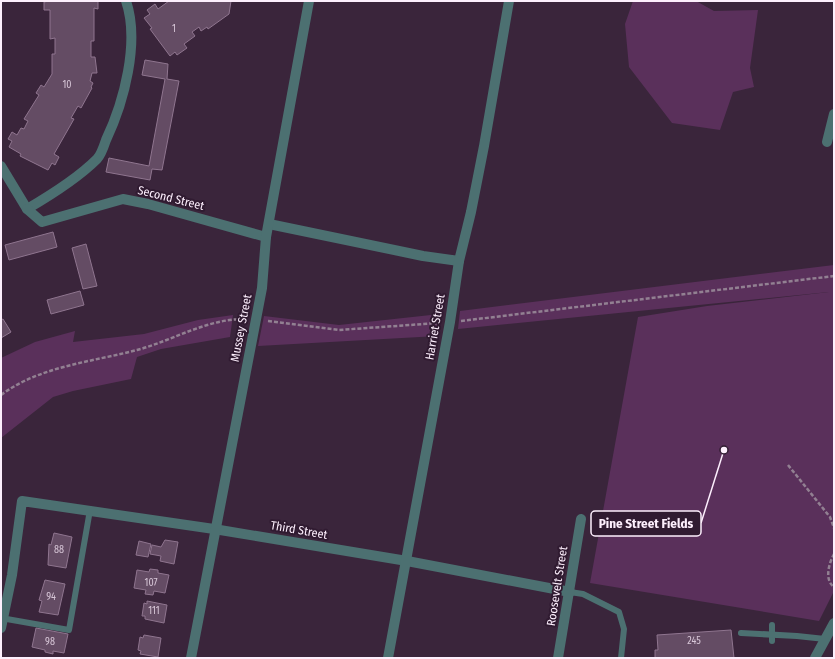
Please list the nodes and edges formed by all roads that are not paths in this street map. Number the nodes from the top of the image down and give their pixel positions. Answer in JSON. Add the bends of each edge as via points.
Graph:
{"nodes":[{"id":1,"x":126,"y":1,"type":"edge"},
{"id":2,"x":309,"y":1,"type":"edge"},
{"id":3,"x":509,"y":1,"type":"edge"},
{"id":4,"x":834,"y":114,"type":"edge"},
{"id":5,"x":827,"y":142,"type":"dead end"},
{"id":6,"x":1,"y":166,"type":"edge"},
{"id":7,"x":28,"y":209,"type":"junction"},
{"id":8,"x":268,"y":224,"type":"junction"},
{"id":9,"x":266,"y":237,"type":"junction"},
{"id":10,"x":459,"y":261,"type":"junction"},
{"id":11,"x":90,"y":510,"type":"junction"},
{"id":12,"x":581,"y":519,"type":"dead end"},
{"id":13,"x":214,"y":529,"type":"junction"},
{"id":14,"x":407,"y":561,"type":"junction"},
{"id":15,"x":570,"y":592,"type":"junction"},
{"id":16,"x":2,"y":622,"type":"edge"},
{"id":17,"x":834,"y":623,"type":"edge"},
{"id":18,"x":772,"y":625,"type":"dead end"},
{"id":19,"x":741,"y":633,"type":"dead end"},
{"id":20,"x":772,"y":638,"type":"junction"},
{"id":21,"x":825,"y":639,"type":"junction"},
{"id":22,"x":191,"y":658,"type":"edge"},
{"id":23,"x":388,"y":658,"type":"edge"},
{"id":24,"x":558,"y":658,"type":"edge"},
{"id":25,"x":621,"y":658,"type":"edge"},
{"id":26,"x":815,"y":658,"type":"edge"}],
"edges":[{"from":1,"to":7,"type":"street","via":[[132,23],[132,42],[122,99],[114,124],[98,158],[54,193]]},
{"from":2,"to":8,"type":"street","name":"Mussey Street"},
{"from":3,"to":10,"type":"street","name":"Harriet Street","via":[[481,161]]},
{"from":4,"to":5,"type":"street"},
{"from":6,"to":7,"type":"street"},
{"from":7,"to":9,"type":"street","name":"Second Street","via":[[42,222],[123,200],[148,204]]},
{"from":8,"to":9,"type":"street","name":"Mussey Street"},
{"from":8,"to":10,"type":"street"},
{"from":9,"to":13,"type":"street","name":"Mussey Street","via":[[262,288]]},
{"from":10,"to":14,"type":"street","name":"Harriet Street"},
{"from":11,"to":13,"type":"street","name":"Third Street"},
{"from":11,"to":16,"type":"lane","via":[[68,630]]},
{"from":11,"to":16,"type":"street","name":"Third Street","via":[[22,501]]},
{"from":12,"to":15,"type":"street","name":"Roosevelt Street"},
{"from":13,"to":14,"type":"street","name":"Third Street"},
{"from":13,"to":22,"type":"street","name":"Mussey Street"},
{"from":14,"to":15,"type":"street","name":"Third Street"},
{"from":14,"to":23,"type":"street","name":"Harriet Street"},
{"from":15,"to":24,"type":"street","name":"Roosevelt Street"},
{"from":15,"to":25,"type":"lane","via":[[583,594],[619,612],[624,629]]},
{"from":17,"to":21,"type":"street"},
{"from":18,"to":20,"type":"lane"},
{"from":19,"to":20,"type":"lane"},
{"from":20,"to":21,"type":"lane"},
{"from":21,"to":26,"type":"street"}]}
